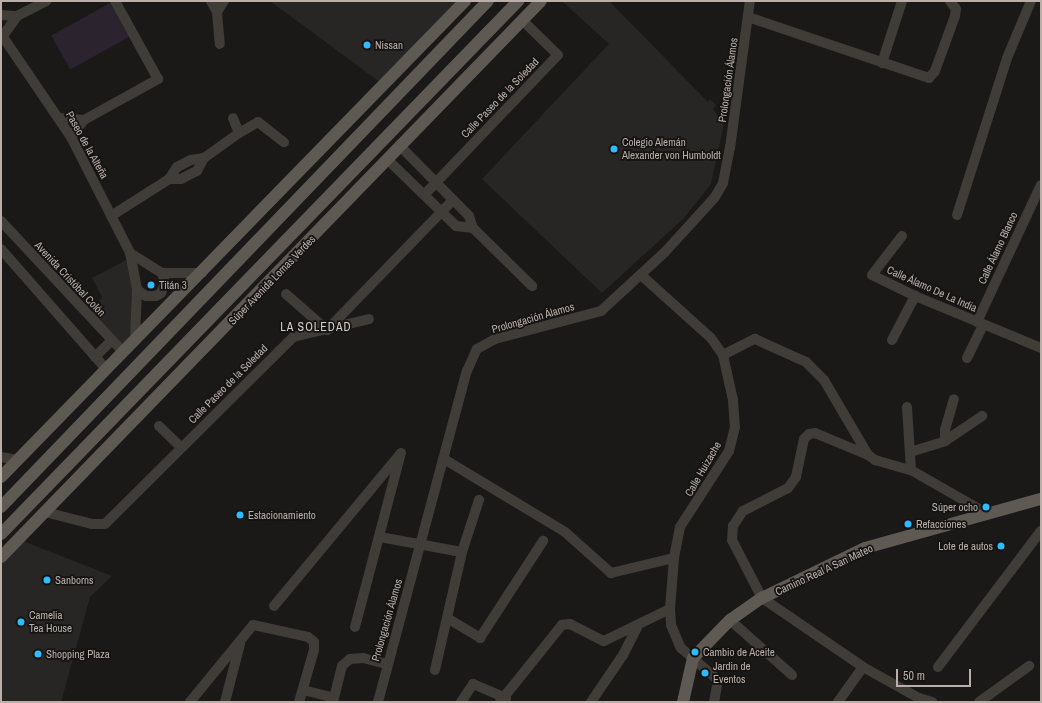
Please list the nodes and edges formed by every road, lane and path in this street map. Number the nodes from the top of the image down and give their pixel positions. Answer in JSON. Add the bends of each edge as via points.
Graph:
{"nodes":[{"id":1,"x":46,"y":1,"type":"edge"},
{"id":2,"x":115,"y":1,"type":"edge"},
{"id":3,"x":211,"y":1,"type":"edge"},
{"id":4,"x":224,"y":1,"type":"edge"},
{"id":5,"x":465,"y":1,"type":"edge"},
{"id":6,"x":488,"y":1,"type":"edge"},
{"id":7,"x":518,"y":1,"type":"edge"},
{"id":8,"x":541,"y":1,"type":"edge"},
{"id":9,"x":750,"y":1,"type":"edge"},
{"id":10,"x":902,"y":1,"type":"edge"},
{"id":11,"x":950,"y":1,"type":"edge"},
{"id":12,"x":1031,"y":1,"type":"edge"},
{"id":13,"x":217,"y":12,"type":"junction"},
{"id":14,"x":1,"y":15,"type":"edge"},
{"id":15,"x":17,"y":16,"type":"junction"},
{"id":16,"x":748,"y":17,"type":"junction"},
{"id":17,"x":522,"y":20,"type":"junction"},
{"id":18,"x":2,"y":36,"type":"edge"},
{"id":19,"x":220,"y":44,"type":"dead end"},
{"id":20,"x":458,"y":62,"type":"junction"},
{"id":21,"x":882,"y":63,"type":"junction"},
{"id":22,"x":402,"y":89,"type":"junction"},
{"id":23,"x":375,"y":97,"type":"junction"},
{"id":24,"x":444,"y":102,"type":"junction"},
{"id":25,"x":60,"y":118,"type":"junction"},
{"id":26,"x":233,"y":118,"type":"dead end"},
{"id":27,"x":84,"y":120,"type":"junction"},
{"id":28,"x":239,"y":133,"type":"junction"},
{"id":29,"x":71,"y":137,"type":"junction"},
{"id":30,"x":284,"y":142,"type":"dead end"},
{"id":31,"x":401,"y":147,"type":"junction"},
{"id":32,"x":388,"y":160,"type":"junction"},
{"id":33,"x":436,"y":182,"type":"junction"},
{"id":34,"x":1041,"y":185,"type":"edge"},
{"id":35,"x":424,"y":194,"type":"junction"},
{"id":36,"x":453,"y":200,"type":"junction"},
{"id":37,"x":443,"y":213,"type":"junction"},
{"id":38,"x":957,"y":215,"type":"dead end"},
{"id":39,"x":111,"y":216,"type":"junction"},
{"id":40,"x":1,"y":221,"type":"edge"},
{"id":41,"x":473,"y":228,"type":"junction"},
{"id":42,"x":902,"y":236,"type":"dead end"},
{"id":43,"x":1,"y":250,"type":"edge"},
{"id":44,"x":130,"y":253,"type":"junction"},
{"id":45,"x":162,"y":273,"type":"junction"},
{"id":46,"x":202,"y":273,"type":"junction"},
{"id":47,"x":641,"y":275,"type":"junction"},
{"id":48,"x":532,"y":286,"type":"dead end"},
{"id":49,"x":137,"y":290,"type":"junction"},
{"id":50,"x":286,"y":294,"type":"dead end"},
{"id":51,"x":915,"y":296,"type":"junction"},
{"id":52,"x":369,"y":319,"type":"dead end"},
{"id":53,"x":980,"y":323,"type":"junction"},
{"id":54,"x":327,"y":330,"type":"junction"},
{"id":55,"x":136,"y":339,"type":"junction"},
{"id":56,"x":112,"y":340,"type":"junction"},
{"id":57,"x":892,"y":340,"type":"dead end"},
{"id":58,"x":1041,"y":348,"type":"edge"},
{"id":59,"x":123,"y":352,"type":"junction"},
{"id":60,"x":723,"y":356,"type":"junction"},
{"id":61,"x":95,"y":357,"type":"junction"},
{"id":62,"x":967,"y":358,"type":"dead end"},
{"id":63,"x":106,"y":370,"type":"junction"},
{"id":64,"x":954,"y":399,"type":"dead end"},
{"id":65,"x":907,"y":407,"type":"dead end"},
{"id":66,"x":982,"y":416,"type":"dead end"},
{"id":67,"x":159,"y":426,"type":"dead end"},
{"id":68,"x":945,"y":441,"type":"junction"},
{"id":69,"x":181,"y":447,"type":"junction"},
{"id":70,"x":910,"y":452,"type":"junction"},
{"id":71,"x":868,"y":455,"type":"junction"},
{"id":72,"x":1,"y":457,"type":"edge"},
{"id":73,"x":444,"y":459,"type":"junction"},
{"id":74,"x":18,"y":460,"type":"junction"},
{"id":75,"x":911,"y":470,"type":"junction"},
{"id":76,"x":1,"y":477,"type":"edge"},
{"id":77,"x":1041,"y":499,"type":"edge"},
{"id":78,"x":479,"y":500,"type":"dead end"},
{"id":79,"x":1,"y":506,"type":"edge"},
{"id":80,"x":45,"y":512,"type":"junction"},
{"id":81,"x":986,"y":513,"type":"junction"},
{"id":82,"x":1041,"y":531,"type":"edge"},
{"id":83,"x":1,"y":534,"type":"edge"},
{"id":84,"x":380,"y":537,"type":"junction"},
{"id":85,"x":543,"y":541,"type":"dead end"},
{"id":86,"x":422,"y":544,"type":"junction"},
{"id":87,"x":462,"y":552,"type":"junction"},
{"id":88,"x":1,"y":558,"type":"edge"},
{"id":89,"x":674,"y":558,"type":"junction"},
{"id":90,"x":762,"y":598,"type":"junction"},
{"id":91,"x":274,"y":606,"type":"dead end"},
{"id":92,"x":670,"y":609,"type":"junction"},
{"id":93,"x":447,"y":618,"type":"junction"},
{"id":94,"x":730,"y":620,"type":"junction"},
{"id":95,"x":355,"y":627,"type":"dead end"},
{"id":96,"x":637,"y":627,"type":"junction"},
{"id":97,"x":241,"y":640,"type":"junction"},
{"id":98,"x":693,"y":658,"type":"junction"},
{"id":99,"x":387,"y":664,"type":"junction"},
{"id":100,"x":1029,"y":666,"type":"dead end"},
{"id":101,"x":863,"y":667,"type":"junction"},
{"id":102,"x":938,"y":667,"type":"dead end"},
{"id":103,"x":436,"y":670,"type":"dead end"},
{"id":104,"x":792,"y":675,"type":"dead end"},
{"id":105,"x":303,"y":690,"type":"junction"},
{"id":106,"x":334,"y":700,"type":"edge"},
{"id":107,"x":503,"y":700,"type":"edge"},
{"id":108,"x":918,"y":700,"type":"edge"},
{"id":109,"x":190,"y":702,"type":"edge"},
{"id":110,"x":225,"y":702,"type":"edge"},
{"id":111,"x":299,"y":702,"type":"edge"},
{"id":112,"x":378,"y":702,"type":"edge"},
{"id":113,"x":461,"y":702,"type":"edge"},
{"id":114,"x":591,"y":702,"type":"edge"},
{"id":115,"x":683,"y":702,"type":"edge"},
{"id":116,"x":714,"y":702,"type":"edge"},
{"id":117,"x":838,"y":702,"type":"edge"},
{"id":118,"x":932,"y":702,"type":"edge"},
{"id":119,"x":979,"y":702,"type":"edge"}],
"edges":[{"from":1,"to":15,"type":"street"},
{"from":2,"to":27,"type":"street","via":[[158,79]]},
{"from":3,"to":13,"type":"street"},
{"from":4,"to":13,"type":"street"},
{"from":5,"to":23,"type":"main road"},
{"from":6,"to":22,"type":"main road"},
{"from":7,"to":20,"type":"main road","name":"Súper Avenida Lomas Verdes"},
{"from":8,"to":17,"type":"main road","name":"Súper Avenida Lomas Verdes"},
{"from":9,"to":16,"type":"street","name":"Prolongación Álamos"},
{"from":10,"to":21,"type":"street"},
{"from":11,"to":21,"type":"street","via":[[956,9],[955,16],[932,76],[924,78]]},
{"from":12,"to":38,"type":"street","via":[[1007,58]]},
{"from":13,"to":19,"type":"street"},
{"from":14,"to":15,"type":"street"},
{"from":15,"to":18,"type":"street"},
{"from":16,"to":21,"type":"street"},
{"from":16,"to":47,"type":"street","name":"Prolongación Álamos","via":[[738,103],[723,183],[698,218]]},
{"from":17,"to":24,"type":"main road","name":"Súper Avenida Lomas Verdes"},
{"from":17,"to":33,"type":"street","name":"Calle Paseo de la Soledad","via":[[558,55]]},
{"from":18,"to":25,"type":"street","name":"Paseo de la Alteña"},
{"from":20,"to":24,"type":"main road"},
{"from":20,"to":83,"type":"main road","name":"Súper Avenida Lomas Verdes"},
{"from":22,"to":23,"type":"main road"},
{"from":22,"to":79,"type":"main road"},
{"from":23,"to":46,"type":"main road"},
{"from":24,"to":31,"type":"main road","name":"Súper Avenida Lomas Verdes"},
{"from":25,"to":27,"type":"street"},
{"from":25,"to":29,"type":"street","name":"Paseo de la Alteña"},
{"from":26,"to":28,"type":"street"},
{"from":27,"to":29,"type":"street"},
{"from":28,"to":30,"type":"street","via":[[258,122]]},
{"from":28,"to":39,"type":"street","via":[[204,158],[191,160],[177,167],[169,179]]},
{"from":29,"to":39,"type":"street","name":"Paseo de la Alteña"},
{"from":31,"to":32,"type":"main road","name":"Súper Avenida Lomas Verdes"},
{"from":31,"to":33,"type":"street"},
{"from":32,"to":35,"type":"street"},
{"from":32,"to":80,"type":"main road","name":"Súper Avenida Lomas Verdes"},
{"from":33,"to":35,"type":"street","name":"Calle Paseo de la Soledad"},
{"from":33,"to":36,"type":"street"},
{"from":34,"to":53,"type":"street","name":"Calle Álamo Blanco"},
{"from":35,"to":37,"type":"street"},
{"from":36,"to":37,"type":"street"},
{"from":36,"to":41,"type":"street","via":[[469,216]]},
{"from":37,"to":41,"type":"street","via":[[456,226]]},
{"from":37,"to":54,"type":"street"},
{"from":39,"to":44,"type":"street","name":"Paseo de la Alteña"},
{"from":40,"to":56,"type":"street","name":"Avenida Cristóbal Colón"},
{"from":41,"to":48,"type":"street"},
{"from":42,"to":51,"type":"street","name":"Calle Álamo De La India","via":[[872,275]]},
{"from":43,"to":61,"type":"street"},
{"from":44,"to":45,"type":"street"},
{"from":44,"to":49,"type":"street","name":"Paseo de la Alteña"},
{"from":45,"to":46,"type":"street"},
{"from":45,"to":49,"type":"street","via":[[164,283],[161,293],[146,296]]},
{"from":46,"to":55,"type":"main road"},
{"from":47,"to":60,"type":"street","name":"Calle Huizache","via":[[711,338]]},
{"from":47,"to":73,"type":"street","name":"Prolongación Álamos","via":[[602,311],[495,339],[478,349],[467,371]]},
{"from":49,"to":55,"type":"street","name":"Paseo de la Alteña"},
{"from":50,"to":54,"type":"street"},
{"from":51,"to":53,"type":"street","name":"Calle Álamo De La India"},
{"from":51,"to":57,"type":"street"},
{"from":52,"to":54,"type":"street","name":"Calle Paseo de la Soledad"},
{"from":53,"to":58,"type":"street","name":"Calle Álamo De La India"},
{"from":53,"to":62,"type":"street","name":"Calle Álamo De La India"},
{"from":54,"to":69,"type":"street","name":"Calle Paseo de la Soledad","via":[[293,337]]},
{"from":55,"to":59,"type":"main road"},
{"from":56,"to":59,"type":"street","name":"Avenida Cristóbal Colón"},
{"from":56,"to":61,"type":"street"},
{"from":59,"to":63,"type":"main road"},
{"from":60,"to":71,"type":"street","via":[[755,339],[806,362],[824,380]]},
{"from":60,"to":89,"type":"street","name":"Calle Huizache","via":[[733,400],[734,427],[729,451],[680,527]]},
{"from":61,"to":63,"type":"street"},
{"from":63,"to":74,"type":"main road"},
{"from":64,"to":68,"type":"street","via":[[945,430]]},
{"from":65,"to":70,"type":"street"},
{"from":66,"to":68,"type":"street"},
{"from":67,"to":69,"type":"street"},
{"from":68,"to":70,"type":"street"},
{"from":69,"to":80,"type":"street","name":"Calle Paseo de la Soledad","via":[[105,524],[92,524]]},
{"from":70,"to":75,"type":"street"},
{"from":71,"to":75,"type":"street"},
{"from":71,"to":90,"type":"street","via":[[816,433],[809,434],[804,439],[796,477],[788,488],[743,511],[731,533]]},
{"from":72,"to":74,"type":"street"},
{"from":73,"to":86,"type":"street","name":"Prolongación Álamos"},
{"from":73,"to":89,"type":"street","via":[[565,532],[611,573]]},
{"from":74,"to":76,"type":"main road"},
{"from":75,"to":81,"type":"street"},
{"from":77,"to":81,"type":"main road","name":"Camino Real A San Mateo"},
{"from":78,"to":87,"type":"street"},
{"from":80,"to":88,"type":"main road","name":"Súper Avenida Lomas Verdes"},
{"from":81,"to":90,"type":"main road","name":"Camino Real A San Mateo","via":[[865,548]]},
{"from":82,"to":102,"type":"street"},
{"from":84,"to":86,"type":"street"},
{"from":84,"to":91,"type":"street","via":[[401,453]]},
{"from":84,"to":95,"type":"street"},
{"from":85,"to":93,"type":"street","via":[[480,638]]},
{"from":86,"to":87,"type":"street"},
{"from":86,"to":99,"type":"street","name":"Prolongación Álamos"},
{"from":87,"to":93,"type":"street"},
{"from":89,"to":92,"type":"street","name":"Calle Huizache"},
{"from":90,"to":94,"type":"main road","name":"Camino Real A San Mateo"},
{"from":90,"to":101,"type":"street"},
{"from":92,"to":96,"type":"street"},
{"from":92,"to":98,"type":"street","name":"Calle Huizache","via":[[674,636],[681,648]]},
{"from":93,"to":103,"type":"street"},
{"from":94,"to":98,"type":"main road","name":"Camino Real A San Mateo"},
{"from":94,"to":104,"type":"street"},
{"from":96,"to":107,"type":"street","via":[[604,641],[570,624],[562,625]]},
{"from":96,"to":114,"type":"street","via":[[623,655]]},
{"from":97,"to":105,"type":"street","via":[[253,626],[308,637],[314,642],[314,650]]},
{"from":97,"to":109,"type":"street"},
{"from":97,"to":110,"type":"street"},
{"from":98,"to":115,"type":"main road"},
{"from":98,"to":116,"type":"street","name":"Calle Huizache","via":[[718,680]]},
{"from":99,"to":106,"type":"street","via":[[363,658],[350,659],[342,666]]},
{"from":99,"to":112,"type":"street","name":"Prolongación Álamos"},
{"from":100,"to":119,"type":"street"},
{"from":101,"to":108,"type":"street"},
{"from":101,"to":117,"type":"street"},
{"from":105,"to":106,"type":"street"},
{"from":105,"to":111,"type":"street"},
{"from":107,"to":113,"type":"street","via":[[474,684]]},
{"from":108,"to":118,"type":"street"}]}
